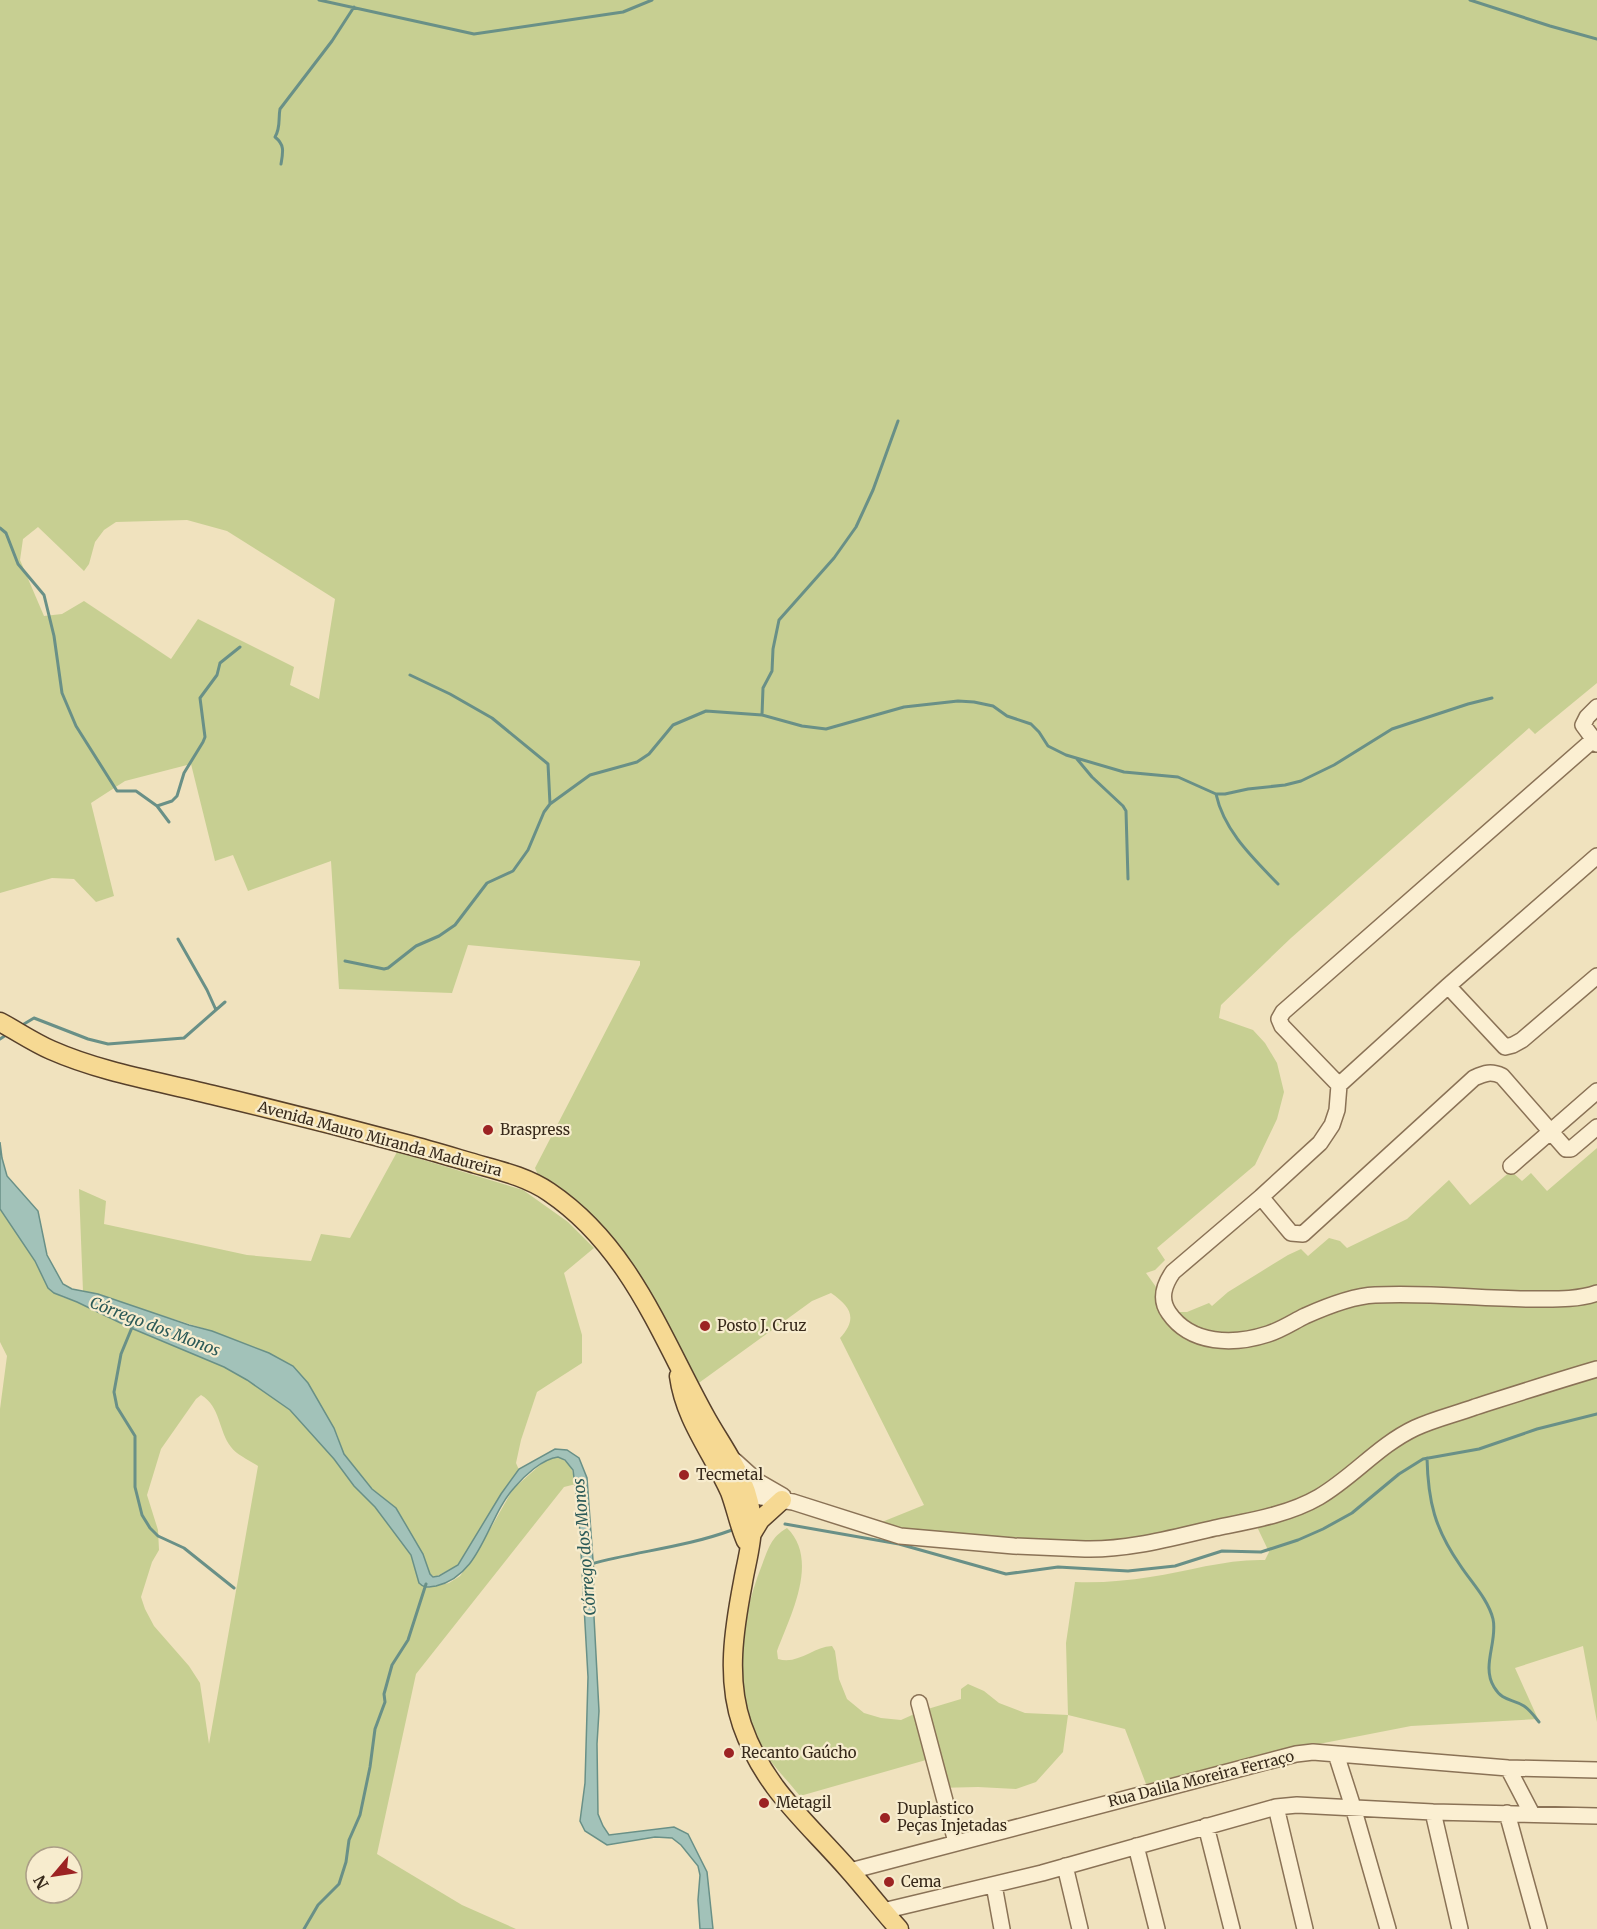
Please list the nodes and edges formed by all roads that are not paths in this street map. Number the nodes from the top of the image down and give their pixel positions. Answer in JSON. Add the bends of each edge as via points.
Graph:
{"nodes":[{"id":1,"x":1597,"y":707,"type":"edge"},
{"id":2,"x":1595,"y":742,"type":"edge"},
{"id":3,"x":1597,"y":856,"type":"edge"},
{"id":4,"x":1597,"y":976,"type":"edge"},
{"id":5,"x":1448,"y":986,"type":"junction"},
{"id":6,"x":0,"y":1022,"type":"edge"},
{"id":7,"x":1339,"y":1085,"type":"junction"},
{"id":8,"x":1597,"y":1091,"type":"edge"},
{"id":9,"x":1597,"y":1127,"type":"edge"},
{"id":10,"x":1551,"y":1131,"type":"junction"},
{"id":11,"x":1511,"y":1166,"type":"dead end"},
{"id":12,"x":1261,"y":1197,"type":"junction"},
{"id":13,"x":1597,"y":1293,"type":"edge"},
{"id":14,"x":678,"y":1368,"type":"junction"},
{"id":15,"x":1597,"y":1369,"type":"edge"},
{"id":16,"x":730,"y":1456,"type":"junction"},
{"id":17,"x":738,"y":1493,"type":"junction"},
{"id":18,"x":788,"y":1501,"type":"junction"},
{"id":19,"x":750,"y":1542,"type":"junction"},
{"id":20,"x":919,"y":1703,"type":"dead end"},
{"id":21,"x":1336,"y":1754,"type":"junction"},
{"id":22,"x":1508,"y":1768,"type":"junction"},
{"id":23,"x":1597,"y":1770,"type":"edge"},
{"id":24,"x":1353,"y":1807,"type":"junction"},
{"id":25,"x":1276,"y":1808,"type":"junction"},
{"id":26,"x":1432,"y":1812,"type":"junction"},
{"id":27,"x":1507,"y":1814,"type":"junction"},
{"id":28,"x":1532,"y":1814,"type":"junction"},
{"id":29,"x":1597,"y":1816,"type":"edge"},
{"id":30,"x":1206,"y":1826,"type":"junction"},
{"id":31,"x":956,"y":1842,"type":"junction"},
{"id":32,"x":1136,"y":1846,"type":"junction"},
{"id":33,"x":1065,"y":1866,"type":"junction"},
{"id":34,"x":850,"y":1871,"type":"junction"},
{"id":35,"x":994,"y":1885,"type":"junction"},
{"id":36,"x":883,"y":1911,"type":"junction"},
{"id":37,"x":899,"y":1929,"type":"edge"},
{"id":38,"x":1002,"y":1929,"type":"edge"},
{"id":39,"x":1080,"y":1929,"type":"edge"},
{"id":40,"x":1157,"y":1929,"type":"edge"},
{"id":41,"x":1232,"y":1929,"type":"edge"},
{"id":42,"x":1305,"y":1929,"type":"edge"},
{"id":43,"x":1388,"y":1929,"type":"edge"},
{"id":44,"x":1460,"y":1929,"type":"edge"},
{"id":45,"x":1539,"y":1929,"type":"edge"}],
"edges":[{"from":1,"to":2,"type":"street","via":[[1583,725]]},
{"from":2,"to":7,"type":"street","via":[[1283,1011],[1279,1019],[1282,1026]]},
{"from":3,"to":5,"type":"street"},
{"from":4,"to":5,"type":"street","via":[[1522,1040],[1505,1047]]},
{"from":5,"to":7,"type":"street"},
{"from":6,"to":14,"type":"main road","name":"Avenida Mauro Miranda Madureira","via":[[51,1050],[115,1072],[421,1148],[517,1176],[546,1190],[572,1209],[634,1280]]},
{"from":7,"to":12,"type":"street","via":[[1337,1110],[1320,1143]]},
{"from":8,"to":10,"type":"street"},
{"from":9,"to":10,"type":"street","via":[[1571,1149],[1566,1149]]},
{"from":10,"to":11,"type":"street"},
{"from":10,"to":12,"type":"street","via":[[1502,1076],[1485,1073],[1474,1078],[1303,1234],[1291,1233]]},
{"from":12,"to":13,"type":"street","via":[[1173,1272],[1164,1285],[1167,1311],[1182,1329],[1200,1337],[1244,1340],[1371,1295],[1552,1299]]},
{"from":14,"to":16,"type":"main road","name":"Avenida Mauro Miranda Madureira"},
{"from":14,"to":17,"type":"main road","name":"Avenida Mauro Miranda Madureira","via":[[691,1420]]},
{"from":15,"to":18,"type":"street","via":[[1416,1428],[1391,1442],[1345,1480],[1295,1508],[1110,1550],[918,1538],[882,1531]]},
{"from":16,"to":17,"type":"main road","name":"Avenida Mauro Miranda Madureira"},
{"from":16,"to":18,"type":"street"},
{"from":17,"to":18,"type":"street"},
{"from":17,"to":19,"type":"main road","name":"Avenida Mauro Miranda Madureira"},
{"from":18,"to":19,"type":"main road","via":[[760,1520]]},
{"from":19,"to":34,"type":"main road","name":"Avenida Mauro Miranda Madureira","via":[[732,1657],[733,1693],[742,1724],[763,1772],[775,1789]]},
{"from":20,"to":31,"type":"street"},
{"from":21,"to":22,"type":"street","name":"Rua Dalila Moreira Ferraço"},
{"from":21,"to":24,"type":"street"},
{"from":21,"to":31,"type":"street","name":"Rua Dalila Moreira Ferraço","via":[[1296,1754]]},
{"from":22,"to":23,"type":"street","name":"Rua Dalila Moreira Ferraço"},
{"from":22,"to":28,"type":"street"},
{"from":24,"to":25,"type":"street"},
{"from":24,"to":26,"type":"street"},
{"from":24,"to":43,"type":"street"},
{"from":25,"to":30,"type":"street"},
{"from":25,"to":42,"type":"street"},
{"from":26,"to":27,"type":"street"},
{"from":26,"to":44,"type":"street"},
{"from":27,"to":28,"type":"street"},
{"from":27,"to":45,"type":"street"},
{"from":28,"to":29,"type":"street"},
{"from":30,"to":32,"type":"street"},
{"from":30,"to":41,"type":"street"},
{"from":31,"to":34,"type":"street","name":"Rua Dalila Moreira Ferraço"},
{"from":32,"to":33,"type":"street"},
{"from":32,"to":40,"type":"street"},
{"from":33,"to":35,"type":"street"},
{"from":33,"to":39,"type":"street"},
{"from":34,"to":36,"type":"main road","name":"Avenida Mauro Miranda Madureira"},
{"from":35,"to":36,"type":"street"},
{"from":35,"to":38,"type":"street"},
{"from":36,"to":37,"type":"main road","name":"Avenida Mauro Miranda Madureira"}]}
